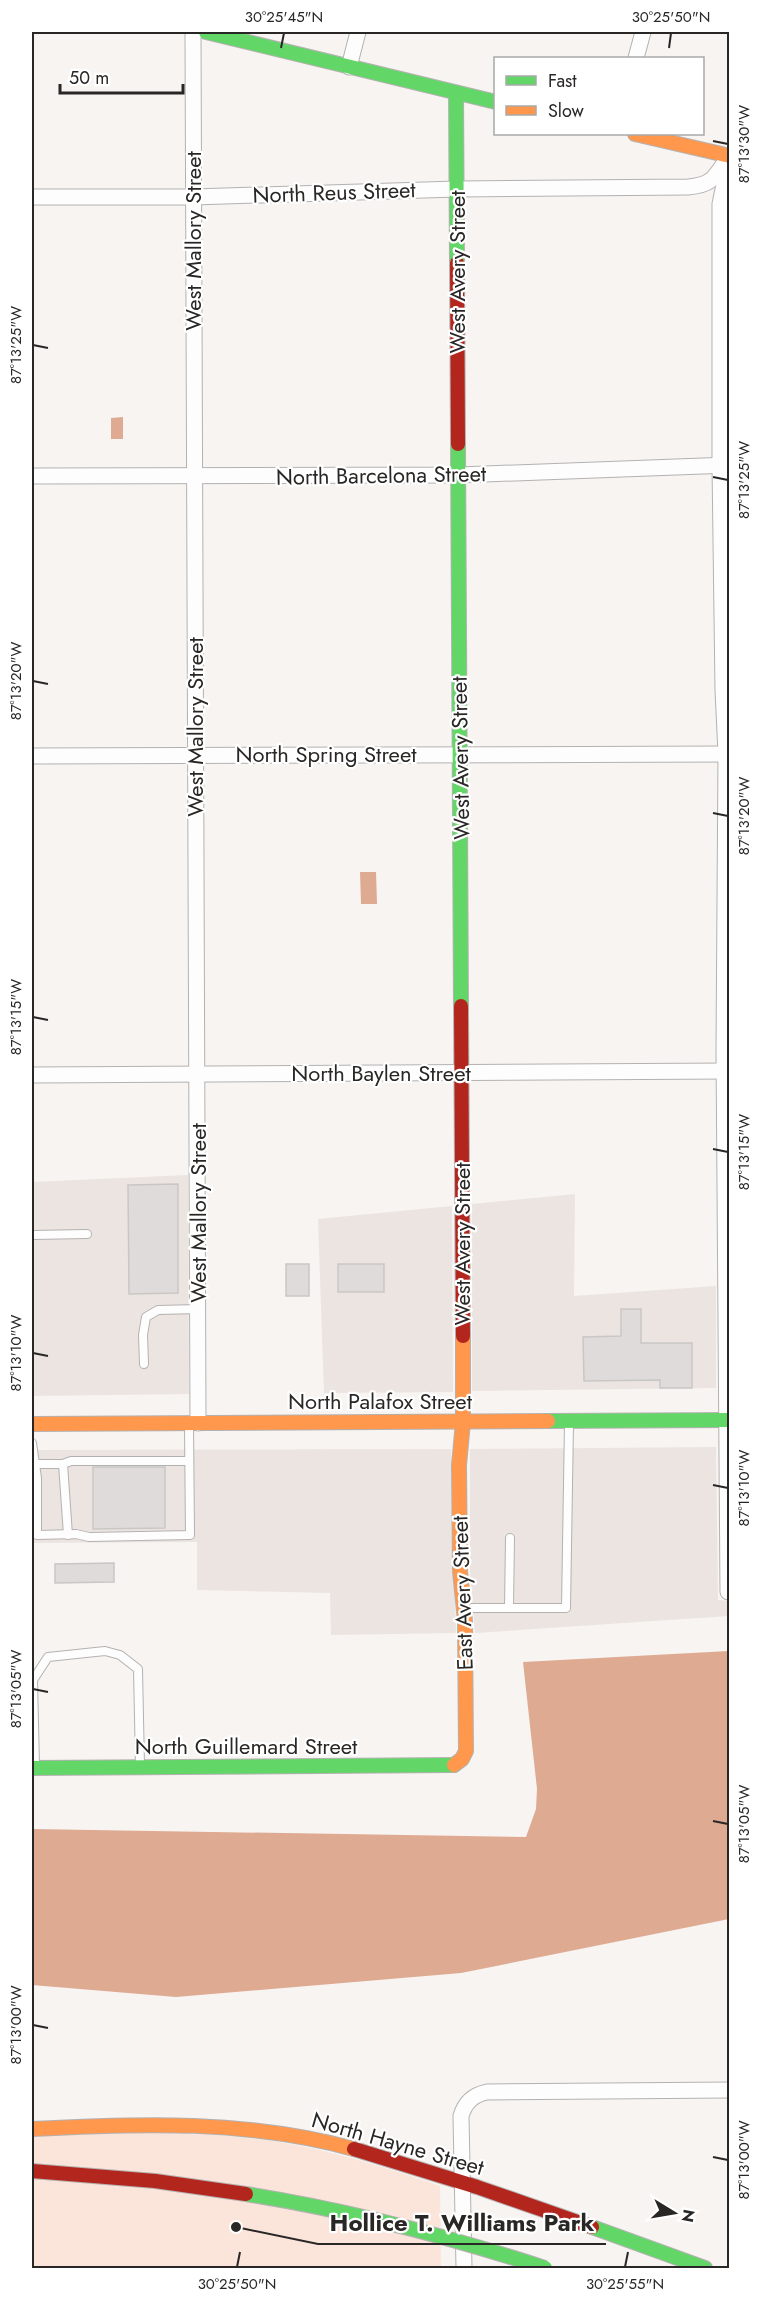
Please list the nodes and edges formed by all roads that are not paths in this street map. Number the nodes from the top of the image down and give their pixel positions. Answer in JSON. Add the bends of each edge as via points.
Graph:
{"nodes":[{"id":1,"x":193,"y":32,"type":"edge"},
{"id":2,"x":206,"y":32,"type":"edge"},
{"id":3,"x":358,"y":32,"type":"edge"},
{"id":4,"x":643,"y":32,"type":"edge"},
{"id":5,"x":636,"y":57,"type":"edge"},
{"id":6,"x":349,"y":67,"type":"junction"},
{"id":7,"x":456,"y":93,"type":"junction"},
{"id":8,"x":494,"y":102,"type":"edge"},
{"id":9,"x":639,"y":135,"type":"edge"},
{"id":10,"x":729,"y":156,"type":"edge"},
{"id":11,"x":456,"y":189,"type":"junction"},
{"id":12,"x":32,"y":197,"type":"edge"},
{"id":13,"x":193,"y":197,"type":"junction"},
{"id":14,"x":725,"y":465,"type":"edge"},
{"id":15,"x":459,"y":475,"type":"junction"},
{"id":16,"x":32,"y":476,"type":"edge"},
{"id":17,"x":194,"y":476,"type":"junction"},
{"id":18,"x":460,"y":754,"type":"junction"},
{"id":19,"x":728,"y":754,"type":"edge"},
{"id":20,"x":195,"y":755,"type":"junction"},
{"id":21,"x":32,"y":756,"type":"edge"},
{"id":22,"x":727,"y":1071,"type":"edge"},
{"id":23,"x":461,"y":1073,"type":"junction"},
{"id":24,"x":197,"y":1074,"type":"junction"},
{"id":25,"x":32,"y":1075,"type":"edge"},
{"id":26,"x":87,"y":1234,"type":"dead end"},
{"id":27,"x":32,"y":1235,"type":"edge"},
{"id":28,"x":728,"y":1305,"type":"edge"},
{"id":29,"x":198,"y":1309,"type":"junction"},
{"id":30,"x":144,"y":1364,"type":"dead end"},
{"id":31,"x":728,"y":1420,"type":"edge"},
{"id":32,"x":569,"y":1421,"type":"junction"},
{"id":33,"x":463,"y":1422,"type":"junction"},
{"id":34,"x":194,"y":1423,"type":"junction"},
{"id":35,"x":32,"y":1424,"type":"edge"},
{"id":36,"x":32,"y":1443,"type":"edge"},
{"id":37,"x":189,"y":1461,"type":"junction"},
{"id":38,"x":35,"y":1464,"type":"junction"},
{"id":39,"x":63,"y":1464,"type":"junction"},
{"id":40,"x":68,"y":1534,"type":"junction"},
{"id":41,"x":510,"y":1538,"type":"dead end"},
{"id":42,"x":728,"y":1592,"type":"dead end"},
{"id":43,"x":464,"y":1608,"type":"junction"},
{"id":44,"x":509,"y":1608,"type":"junction"},
{"id":45,"x":459,"y":1762,"type":"joint"},
{"id":46,"x":33,"y":1768,"type":"edge"},
{"id":47,"x":140,"y":1768,"type":"junction"},
{"id":48,"x":729,"y":2090,"type":"edge"},
{"id":49,"x":32,"y":2129,"type":"edge"},
{"id":50,"x":32,"y":2171,"type":"edge"},
{"id":51,"x":462,"y":2182,"type":"junction"},
{"id":52,"x":464,"y":2268,"type":"edge"},
{"id":53,"x":545,"y":2268,"type":"edge"},
{"id":54,"x":705,"y":2268,"type":"edge"}],
"edges":[{"from":1,"to":13,"type":"street","name":"West Mallory Street"},
{"from":2,"to":6,"type":"main road"},
{"from":3,"to":6,"type":"street"},
{"from":4,"to":5,"type":"street"},
{"from":6,"to":7,"type":"main road"},
{"from":7,"to":8,"type":"main road"},
{"from":7,"to":11,"type":"main road","name":"West Avery Street"},
{"from":9,"to":10,"type":"main road"},
{"from":10,"to":11,"type":"street","name":"North Reus Street","via":[[718,174],[704,186]]},
{"from":10,"to":14,"type":"street","via":[[720,204]]},
{"from":11,"to":13,"type":"street","name":"North Reus Street"},
{"from":11,"to":15,"type":"main road","name":"West Avery Street"},
{"from":12,"to":13,"type":"street","name":"North Reus Street"},
{"from":13,"to":17,"type":"street","name":"West Mallory Street"},
{"from":14,"to":15,"type":"street","name":"North Barcelona Street"},
{"from":14,"to":19,"type":"street","via":[[723,690]]},
{"from":15,"to":17,"type":"street","name":"North Barcelona Street"},
{"from":15,"to":18,"type":"main road","name":"West Avery Street"},
{"from":16,"to":17,"type":"street","name":"North Barcelona Street"},
{"from":17,"to":20,"type":"street","name":"West Mallory Street"},
{"from":18,"to":19,"type":"street","name":"North Spring Street"},
{"from":18,"to":20,"type":"street","name":"North Spring Street"},
{"from":18,"to":23,"type":"main road","name":"West Avery Street"},
{"from":19,"to":22,"type":"street"},
{"from":20,"to":21,"type":"street","name":"North Spring Street"},
{"from":20,"to":24,"type":"street","name":"West Mallory Street"},
{"from":22,"to":23,"type":"street","name":"North Baylen Street"},
{"from":22,"to":28,"type":"street"},
{"from":23,"to":24,"type":"street","name":"North Baylen Street"},
{"from":23,"to":33,"type":"main road","name":"West Avery Street"},
{"from":24,"to":25,"type":"street","name":"North Baylen Street"},
{"from":24,"to":29,"type":"street","name":"West Mallory Street"},
{"from":26,"to":27,"type":"lane"},
{"from":28,"to":31,"type":"street"},
{"from":29,"to":30,"type":"lane","via":[[158,1310],[146,1317]]},
{"from":29,"to":34,"type":"street","name":"West Mallory Street"},
{"from":31,"to":32,"type":"main road","name":"North Palafox Street"},
{"from":31,"to":42,"type":"street"},
{"from":32,"to":33,"type":"main road","name":"North Palafox Street"},
{"from":32,"to":44,"type":"lane","via":[[566,1608]]},
{"from":33,"to":34,"type":"main road","name":"North Palafox Street"},
{"from":33,"to":43,"type":"main road","name":"East Avery Street","via":[[459,1465]]},
{"from":34,"to":35,"type":"main road","name":"North Palafox Street"},
{"from":34,"to":37,"type":"lane"},
{"from":36,"to":38,"type":"lane"},
{"from":37,"to":39,"type":"lane"},
{"from":37,"to":40,"type":"lane","via":[[190,1535]]},
{"from":38,"to":39,"type":"lane"},
{"from":38,"to":40,"type":"lane","via":[[37,1535]]},
{"from":39,"to":40,"type":"lane"},
{"from":41,"to":44,"type":"lane"},
{"from":43,"to":44,"type":"lane"},
{"from":43,"to":45,"type":"main road","name":"East Avery Street","via":[[466,1751]]},
{"from":45,"to":47,"type":"main road","name":"North Guillemard Street","via":[[452,1766]]},
{"from":46,"to":47,"type":"main road","name":"North Guillemard Street"},
{"from":46,"to":47,"type":"lane","via":[[33,1680],[48,1658],[105,1651],[120,1655],[138,1669]]},
{"from":48,"to":51,"type":"street","via":[[477,2094],[461,2116]]},
{"from":49,"to":51,"type":"main road","name":"North Hayne Street","via":[[147,2122],[256,2129],[375,2154]]},
{"from":50,"to":53,"type":"main road","bridge":true,"via":[[173,2183],[326,2208],[493,2250]]},
{"from":51,"to":52,"type":"street"},
{"from":51,"to":54,"type":"main road","name":"North Hayne Street"}]}
